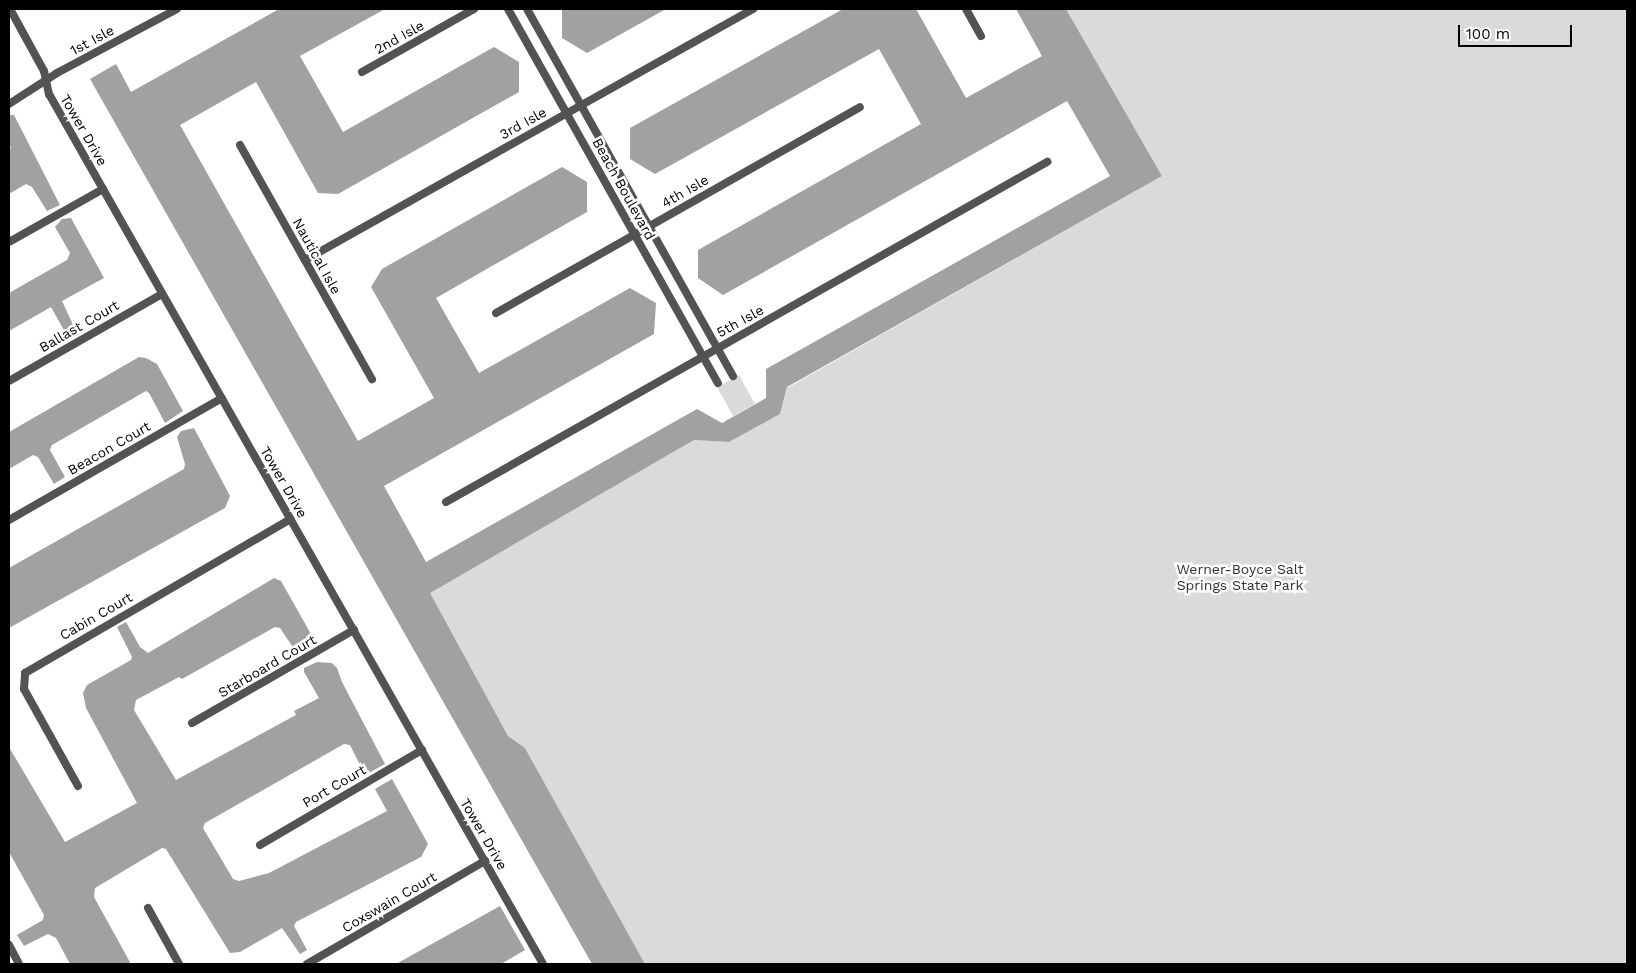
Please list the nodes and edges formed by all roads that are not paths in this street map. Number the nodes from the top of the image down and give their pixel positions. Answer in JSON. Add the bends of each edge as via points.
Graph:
{"nodes":[{"id":1,"x":10,"y":9,"type":"edge"},
{"id":2,"x":177,"y":9,"type":"edge"},
{"id":3,"x":474,"y":9,"type":"edge"},
{"id":4,"x":508,"y":9,"type":"edge"},
{"id":5,"x":527,"y":9,"type":"edge"},
{"id":6,"x":754,"y":9,"type":"edge"},
{"id":7,"x":966,"y":9,"type":"edge"},
{"id":8,"x":982,"y":36,"type":"dead end"},
{"id":9,"x":362,"y":72,"type":"dead end"},
{"id":10,"x":46,"y":80,"type":"junction"},
{"id":11,"x":9,"y":104,"type":"edge"},
{"id":12,"x":581,"y":105,"type":"junction"},
{"id":13,"x":860,"y":107,"type":"dead end"},
{"id":14,"x":567,"y":113,"type":"junction"},
{"id":15,"x":240,"y":145,"type":"dead end"},
{"id":16,"x":1047,"y":162,"type":"dead end"},
{"id":17,"x":103,"y":189,"type":"junction"},
{"id":18,"x":649,"y":226,"type":"junction"},
{"id":19,"x":635,"y":234,"type":"junction"},
{"id":20,"x":9,"y":242,"type":"edge"},
{"id":21,"x":305,"y":260,"type":"junction"},
{"id":22,"x":162,"y":294,"type":"junction"},
{"id":23,"x":496,"y":312,"type":"dead end"},
{"id":24,"x":717,"y":348,"type":"junction"},
{"id":25,"x":704,"y":356,"type":"junction"},
{"id":26,"x":733,"y":376,"type":"dead end"},
{"id":27,"x":372,"y":379,"type":"dead end"},
{"id":28,"x":9,"y":381,"type":"edge"},
{"id":29,"x":718,"y":383,"type":"dead end"},
{"id":30,"x":222,"y":398,"type":"junction"},
{"id":31,"x":446,"y":502,"type":"dead end"},
{"id":32,"x":291,"y":519,"type":"junction"},
{"id":33,"x":9,"y":520,"type":"edge"},
{"id":34,"x":354,"y":630,"type":"junction"},
{"id":35,"x":192,"y":723,"type":"dead end"},
{"id":36,"x":422,"y":750,"type":"junction"},
{"id":37,"x":78,"y":786,"type":"dead end"},
{"id":38,"x":260,"y":844,"type":"dead end"},
{"id":39,"x":485,"y":861,"type":"junction"},
{"id":40,"x":148,"y":908,"type":"dead end"},
{"id":41,"x":9,"y":945,"type":"edge"},
{"id":42,"x":20,"y":964,"type":"edge"},
{"id":43,"x":179,"y":964,"type":"edge"},
{"id":44,"x":307,"y":964,"type":"edge"},
{"id":45,"x":543,"y":964,"type":"edge"}],
"edges":[{"from":1,"to":10,"type":"street","name":"Tower Drive"},
{"from":2,"to":10,"type":"street","name":"1st Isle"},
{"from":3,"to":9,"type":"street","name":"2nd Isle"},
{"from":4,"to":14,"type":"street","name":"Beach Boulevard"},
{"from":5,"to":12,"type":"street","name":"Beach Boulevard"},
{"from":6,"to":12,"type":"street","name":"3rd Isle"},
{"from":7,"to":8,"type":"street"},
{"from":10,"to":11,"type":"street","name":"1st Isle"},
{"from":10,"to":17,"type":"street","name":"Tower Drive","via":[[49,94]]},
{"from":12,"to":14,"type":"street","name":"3rd Isle"},
{"from":12,"to":18,"type":"street","name":"Beach Boulevard"},
{"from":13,"to":18,"type":"street","name":"4th Isle"},
{"from":14,"to":19,"type":"street","name":"Beach Boulevard"},
{"from":14,"to":21,"type":"street","name":"3rd Isle"},
{"from":15,"to":21,"type":"street","name":"Nautical Isle"},
{"from":16,"to":24,"type":"street","name":"5th Isle"},
{"from":17,"to":20,"type":"street"},
{"from":17,"to":22,"type":"street","name":"Tower Drive"},
{"from":18,"to":19,"type":"street","name":"4th Isle"},
{"from":18,"to":24,"type":"street","name":"Beach Boulevard"},
{"from":19,"to":23,"type":"street","name":"4th Isle"},
{"from":19,"to":25,"type":"street","name":"Beach Boulevard"},
{"from":21,"to":27,"type":"street","name":"Nautical Isle"},
{"from":22,"to":28,"type":"street","name":"Ballast Court"},
{"from":22,"to":30,"type":"street","name":"Tower Drive"},
{"from":24,"to":25,"type":"street","name":"5th Isle"},
{"from":24,"to":26,"type":"street","name":"Beach Boulevard"},
{"from":25,"to":29,"type":"street","name":"Beach Boulevard"},
{"from":25,"to":31,"type":"street","name":"5th Isle"},
{"from":30,"to":32,"type":"street","name":"Tower Drive"},
{"from":30,"to":33,"type":"street","name":"Beacon Court"},
{"from":32,"to":34,"type":"street","name":"Tower Drive"},
{"from":32,"to":37,"type":"street","name":"Cabin Court","via":[[25,673],[24,689]]},
{"from":34,"to":35,"type":"street","name":"Starboard Court"},
{"from":34,"to":36,"type":"street","name":"Tower Drive"},
{"from":36,"to":38,"type":"street","name":"Port Court"},
{"from":36,"to":39,"type":"street","name":"Tower Drive"},
{"from":39,"to":44,"type":"street","name":"Coxswain Court"},
{"from":39,"to":45,"type":"street","name":"Tower Drive"},
{"from":40,"to":43,"type":"street"},
{"from":41,"to":42,"type":"street"}]}
